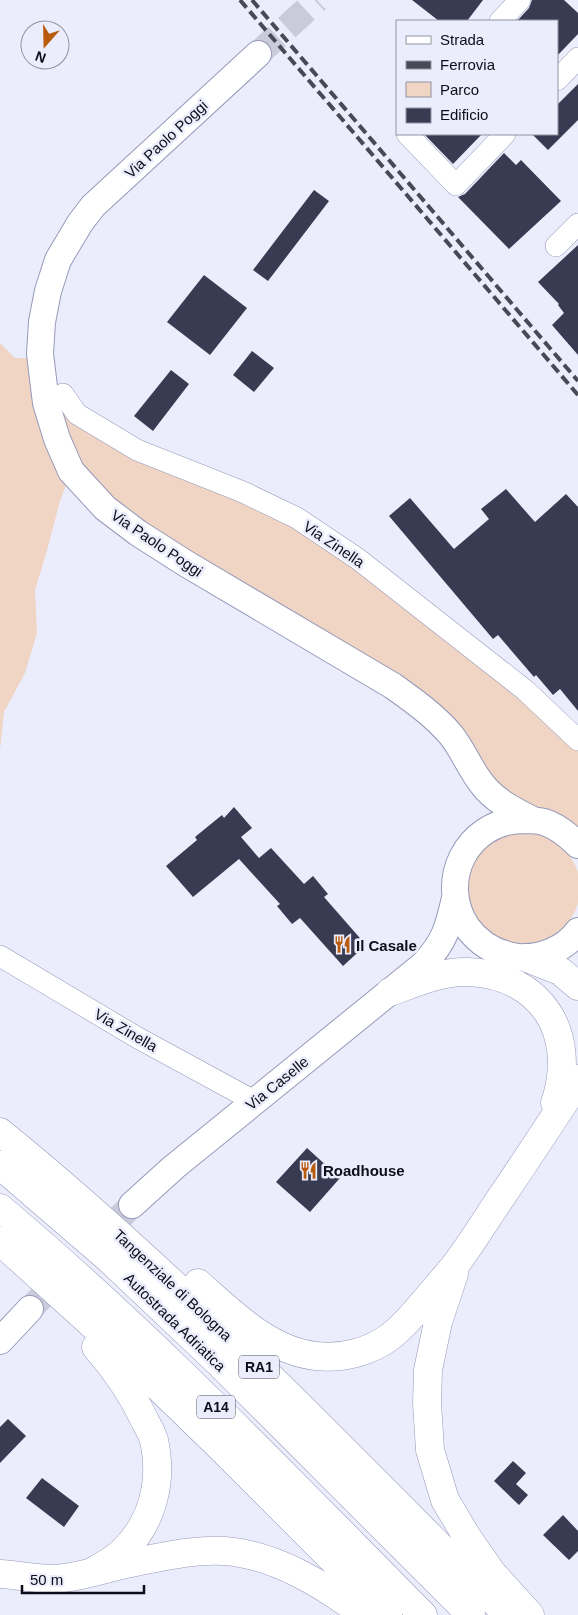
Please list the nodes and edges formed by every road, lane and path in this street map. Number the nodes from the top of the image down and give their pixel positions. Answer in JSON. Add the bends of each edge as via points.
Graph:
{"nodes":[{"id":1,"x":520,"y":0,"type":"edge"},
{"id":2,"x":501,"y":20,"type":"edge"},
{"id":3,"x":258,"y":54,"type":"tunnel mouth"},
{"id":4,"x":578,"y":58,"type":"edge"},
{"id":5,"x":558,"y":79,"type":"edge"},
{"id":6,"x":408,"y":135,"type":"edge"},
{"id":7,"x":504,"y":135,"type":"edge"},
{"id":8,"x":578,"y":224,"type":"edge"},
{"id":9,"x":556,"y":246,"type":"dead end"},
{"id":10,"x":64,"y":394,"type":"dead end"},
{"id":11,"x":578,"y":740,"type":"edge"},
{"id":12,"x":482,"y":785,"type":"junction"},
{"id":13,"x":531,"y":820,"type":"junction"},
{"id":14,"x":470,"y":844,"type":"junction"},
{"id":15,"x":578,"y":845,"type":"edge"},
{"id":16,"x":455,"y":898,"type":"junction"},
{"id":17,"x":578,"y":931,"type":"edge"},
{"id":18,"x":492,"y":950,"type":"junction"},
{"id":19,"x":0,"y":956,"type":"edge"},
{"id":20,"x":527,"y":958,"type":"junction"},
{"id":21,"x":424,"y":964,"type":"junction"},
{"id":22,"x":578,"y":986,"type":"edge"},
{"id":23,"x":390,"y":992,"type":"junction"},
{"id":24,"x":578,"y":1079,"type":"edge"},
{"id":25,"x":254,"y":1101,"type":"junction"},
{"id":26,"x":0,"y":1132,"type":"edge"},
{"id":27,"x":541,"y":1137,"type":"junction"},
{"id":28,"x":0,"y":1165,"type":"edge"},
{"id":29,"x":72,"y":1193,"type":"junction"},
{"id":30,"x":132,"y":1205,"type":"tunnel mouth"},
{"id":31,"x":0,"y":1208,"type":"edge"},
{"id":32,"x":8,"y":1247,"type":"edge"},
{"id":33,"x":459,"y":1260,"type":"junction"},
{"id":34,"x":30,"y":1309,"type":"tunnel mouth"},
{"id":35,"x":0,"y":1341,"type":"edge"},
{"id":36,"x":90,"y":1573,"type":"junction"},
{"id":37,"x":3,"y":1574,"type":"edge"},
{"id":38,"x":364,"y":1615,"type":"edge"},
{"id":39,"x":388,"y":1615,"type":"edge"},
{"id":40,"x":424,"y":1615,"type":"edge"},
{"id":41,"x":471,"y":1615,"type":"edge"},
{"id":42,"x":508,"y":1615,"type":"edge"},
{"id":43,"x":530,"y":1615,"type":"edge"}],
"edges":[{"from":1,"to":2,"type":"street"},
{"from":3,"to":12,"type":"main road","name":"Via Paolo Poggi","via":[[93,206],[66,244],[48,291],[42,322],[40,354],[51,422],[71,472],[105,508],[185,563],[414,700],[451,736]]},
{"from":4,"to":5,"type":"street"},
{"from":6,"to":7,"type":"street","via":[[456,185]]},
{"from":8,"to":9,"type":"street"},
{"from":10,"to":11,"type":"street","name":"Via Zinella","via":[[77,414],[137,450],[243,492],[288,514],[358,559],[525,690]]},
{"from":12,"to":13,"type":"main road","name":"Via Caselle","via":[[504,805]]},
{"from":12,"to":14,"type":"main road","name":"Via Caselle","via":[[481,812]]},
{"from":13,"to":14,"type":"main road","name":"Via Caselle","via":[[509,820],[497,824]]},
{"from":13,"to":15,"type":"main road","name":"Via Caselle","via":[[544,822],[564,832]]},
{"from":14,"to":16,"type":"main road","name":"Via Caselle","via":[[460,862]]},
{"from":16,"to":18,"type":"main road","name":"Via Caselle","via":[[461,917],[473,936]]},
{"from":16,"to":21,"type":"main road","name":"Via Caselle","via":[[449,926],[438,948]]},
{"from":17,"to":20,"type":"main road","name":"Via Caselle","via":[[552,952]]},
{"from":18,"to":20,"type":"main road","name":"Via Caselle"},
{"from":18,"to":21,"type":"main road","name":"Via Caselle","via":[[465,950]]},
{"from":19,"to":25,"type":"street","name":"Via Zinella","via":[[138,1038]]},
{"from":20,"to":22,"type":"highway","via":[[560,971]]},
{"from":21,"to":23,"type":"main road","name":"Via Caselle"},
{"from":23,"to":25,"type":"main road","name":"Via Caselle"},
{"from":23,"to":27,"type":"highway","via":[[431,978],[467,972],[519,985],[539,1000],[556,1026],[563,1057],[563,1076]]},
{"from":24,"to":27,"type":"highway"},
{"from":25,"to":30,"type":"main road","name":"Via Caselle"},
{"from":26,"to":29,"type":"highway","name":"Tangenziale di Bologna","number":"RA1"},
{"from":27,"to":33,"type":"highway"},
{"from":28,"to":41,"type":"highway","name":"Autostrada Adriatica","number":"A14","via":[[109,1259],[218,1362]]},
{"from":29,"to":33,"type":"highway","via":[[118,1213],[234,1315],[264,1337],[315,1356],[349,1355],[391,1335]]},
{"from":29,"to":42,"type":"highway","name":"Tangenziale di Bologna","number":"RA1","via":[[189,1298]]},
{"from":31,"to":40,"type":"highway","number":"A14","via":[[142,1335]]},
{"from":32,"to":36,"type":"highway","via":[[47,1300],[116,1371],[154,1439],[158,1466],[156,1494],[148,1516],[123,1552]]},
{"from":32,"to":39,"type":"highway","via":[[126,1355]]},
{"from":33,"to":43,"type":"highway","via":[[438,1322],[428,1370],[430,1450],[444,1500],[467,1538],[492,1573]]},
{"from":34,"to":35,"type":"main road"},
{"from":36,"to":37,"type":"highway","via":[[53,1579]]},
{"from":36,"to":38,"type":"highway","via":[[170,1556],[225,1551],[255,1556],[304,1576]]}]}
